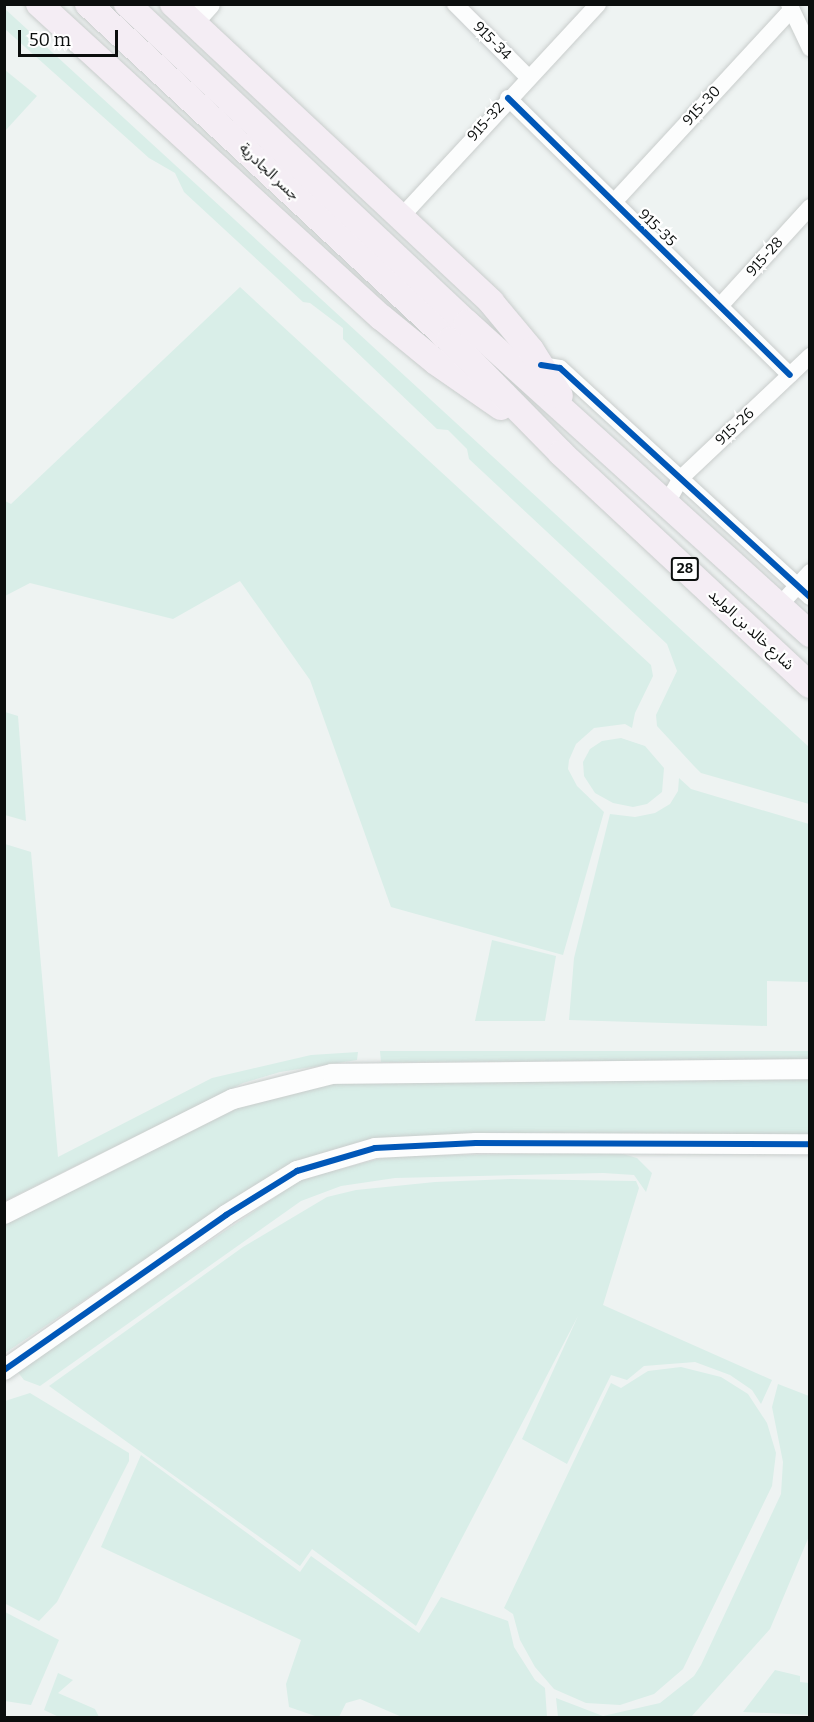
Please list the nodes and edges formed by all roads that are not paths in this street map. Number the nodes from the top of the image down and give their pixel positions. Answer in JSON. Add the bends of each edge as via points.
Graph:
{"nodes":[{"id":1,"x":39,"y":4,"type":"edge"},
{"id":2,"x":88,"y":4,"type":"edge"},
{"id":3,"x":127,"y":4,"type":"edge"},
{"id":4,"x":173,"y":4,"type":"edge"},
{"id":5,"x":455,"y":4,"type":"edge"},
{"id":6,"x":598,"y":4,"type":"edge"},
{"id":7,"x":790,"y":7,"type":"edge"},
{"id":8,"x":200,"y":14,"type":"edge"},
{"id":9,"x":810,"y":48,"type":"edge"},
{"id":10,"x":528,"y":77,"type":"junction"},
{"id":11,"x":508,"y":98,"type":"junction"},
{"id":12,"x":614,"y":202,"type":"junction"},
{"id":13,"x":810,"y":207,"type":"edge"},
{"id":14,"x":401,"y":217,"type":"junction"},
{"id":15,"x":720,"y":306,"type":"junction"},
{"id":16,"x":459,"y":332,"type":"junction"},
{"id":17,"x":810,"y":356,"type":"edge"},
{"id":18,"x":541,"y":365,"type":"junction"},
{"id":19,"x":790,"y":375,"type":"junction"},
{"id":20,"x":582,"y":428,"type":"junction"},
{"id":21,"x":561,"y":453,"type":"junction"},
{"id":22,"x":681,"y":478,"type":"junction"},
{"id":23,"x":667,"y":503,"type":"junction"},
{"id":24,"x":810,"y":572,"type":"edge"},
{"id":25,"x":797,"y":585,"type":"junction"},
{"id":26,"x":810,"y":597,"type":"edge"},
{"id":27,"x":779,"y":606,"type":"junction"},
{"id":28,"x":810,"y":634,"type":"edge"},
{"id":29,"x":810,"y":685,"type":"edge"},
{"id":30,"x":810,"y":1069,"type":"edge"},
{"id":31,"x":810,"y":1144,"type":"edge"},
{"id":32,"x":4,"y":1214,"type":"edge"},
{"id":33,"x":4,"y":1370,"type":"edge"}],
"edges":[{"from":1,"to":21,"type":"main road","via":[[381,317]]},
{"from":2,"to":16,"type":"main road","name":"جسر الجادرية"},
{"from":3,"to":16,"type":"main road","name":"جسر الجادرية"},
{"from":4,"to":8,"type":"main road"},
{"from":5,"to":10,"type":"street","name":"915-34"},
{"from":6,"to":10,"type":"street","name":"915-32"},
{"from":7,"to":9,"type":"street"},
{"from":7,"to":12,"type":"street","name":"915-30"},
{"from":8,"to":14,"type":"main road"},
{"from":10,"to":11,"type":"street","name":"915-32"},
{"from":11,"to":12,"type":"street","name":"915-35"},
{"from":11,"to":14,"type":"street","name":"915-32"},
{"from":12,"to":15,"type":"street","name":"915-35"},
{"from":13,"to":15,"type":"street","name":"915-28"},
{"from":14,"to":18,"type":"main road","via":[[505,317]]},
{"from":15,"to":19,"type":"street","name":"915-35"},
{"from":16,"to":20,"type":"main road"},
{"from":16,"to":21,"type":"main road"},
{"from":17,"to":19,"type":"street","name":"915-26"},
{"from":18,"to":20,"type":"main road"},
{"from":18,"to":22,"type":"street","via":[[560,368]]},
{"from":19,"to":22,"type":"street","name":"915-26"},
{"from":20,"to":23,"type":"main road","number":"28"},
{"from":21,"to":29,"type":"main road","name":"شارع خالد بن الوليد","number":"28"},
{"from":22,"to":23,"type":"street","name":"915-26"},
{"from":22,"to":25,"type":"street"},
{"from":23,"to":27,"type":"main road","number":"28"},
{"from":24,"to":25,"type":"street"},
{"from":25,"to":26,"type":"street"},
{"from":25,"to":27,"type":"street"},
{"from":27,"to":28,"type":"main road","number":"28"},
{"from":30,"to":32,"type":"street","via":[[332,1074],[233,1099]]},
{"from":31,"to":33,"type":"street","via":[[476,1143],[375,1148],[297,1171],[216,1222]]}]}
